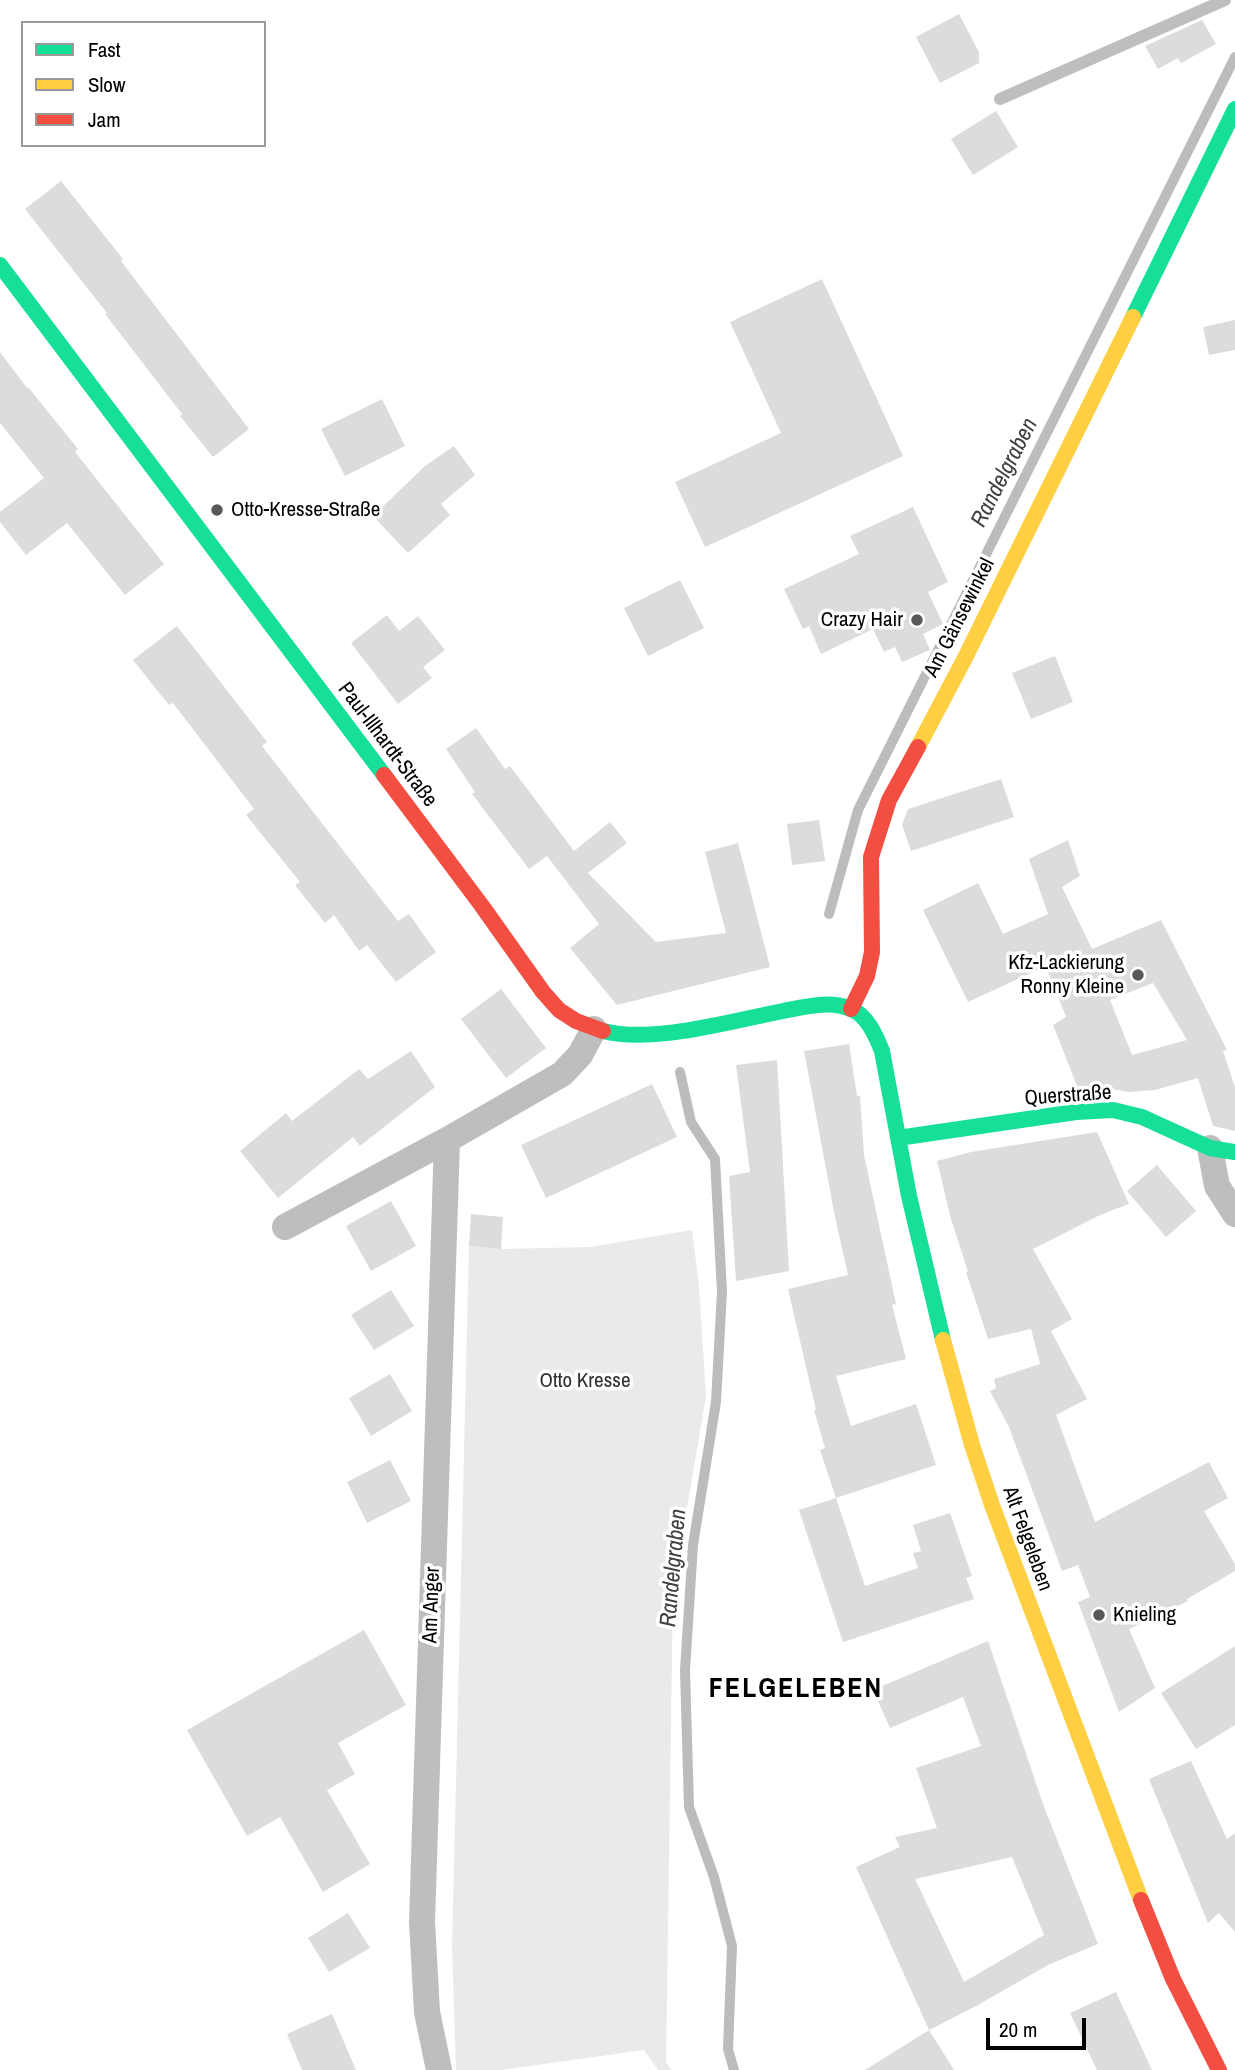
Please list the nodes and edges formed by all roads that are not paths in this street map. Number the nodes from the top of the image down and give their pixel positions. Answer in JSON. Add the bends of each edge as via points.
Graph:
{"nodes":[{"id":1,"x":1226,"y":0,"type":"edge"},
{"id":2,"x":1000,"y":99,"type":"dead end"},
{"id":3,"x":1235,"y":109,"type":"edge"},
{"id":4,"x":0,"y":265,"type":"edge"},
{"id":5,"x":850,"y":1009,"type":"junction"},
{"id":6,"x":594,"y":1029,"type":"junction"},
{"id":7,"x":898,"y":1138,"type":"junction"},
{"id":8,"x":447,"y":1140,"type":"junction"},
{"id":9,"x":1223,"y":1150,"type":"edge"},
{"id":10,"x":1235,"y":1214,"type":"edge"},
{"id":11,"x":285,"y":1227,"type":"dead end"},
{"id":12,"x":439,"y":2070,"type":"edge"},
{"id":13,"x":1219,"y":2070,"type":"edge"}],
"edges":[{"from":1,"to":2,"type":"lane"},
{"from":3,"to":5,"type":"street","name":"Am Gänsewinkel","via":[[966,656],[889,800],[871,857],[872,952],[867,976]]},
{"from":4,"to":6,"type":"street","name":"Paul-Illhardt-Straße","via":[[543,992],[559,1010]]},
{"from":5,"to":6,"type":"street","name":"Paul-Illhardt-Straße","via":[[823,1004],[641,1035]]},
{"from":5,"to":7,"type":"street","name":"Alt Felgeleben","via":[[869,1025],[883,1051]]},
{"from":6,"to":8,"type":"street","via":[[580,1055],[562,1074]]},
{"from":7,"to":9,"type":"street","name":"Querstraße","via":[[1113,1110],[1142,1116]]},
{"from":7,"to":13,"type":"street","name":"Alt Felgeleben","via":[[954,1388],[992,1505],[1118,1844],[1173,1979]]},
{"from":8,"to":11,"type":"street"},
{"from":8,"to":12,"type":"street","name":"Am Anger","via":[[422,1922],[427,2012]]},
{"from":9,"to":10,"type":"street","via":[[1217,1186]]}]}
